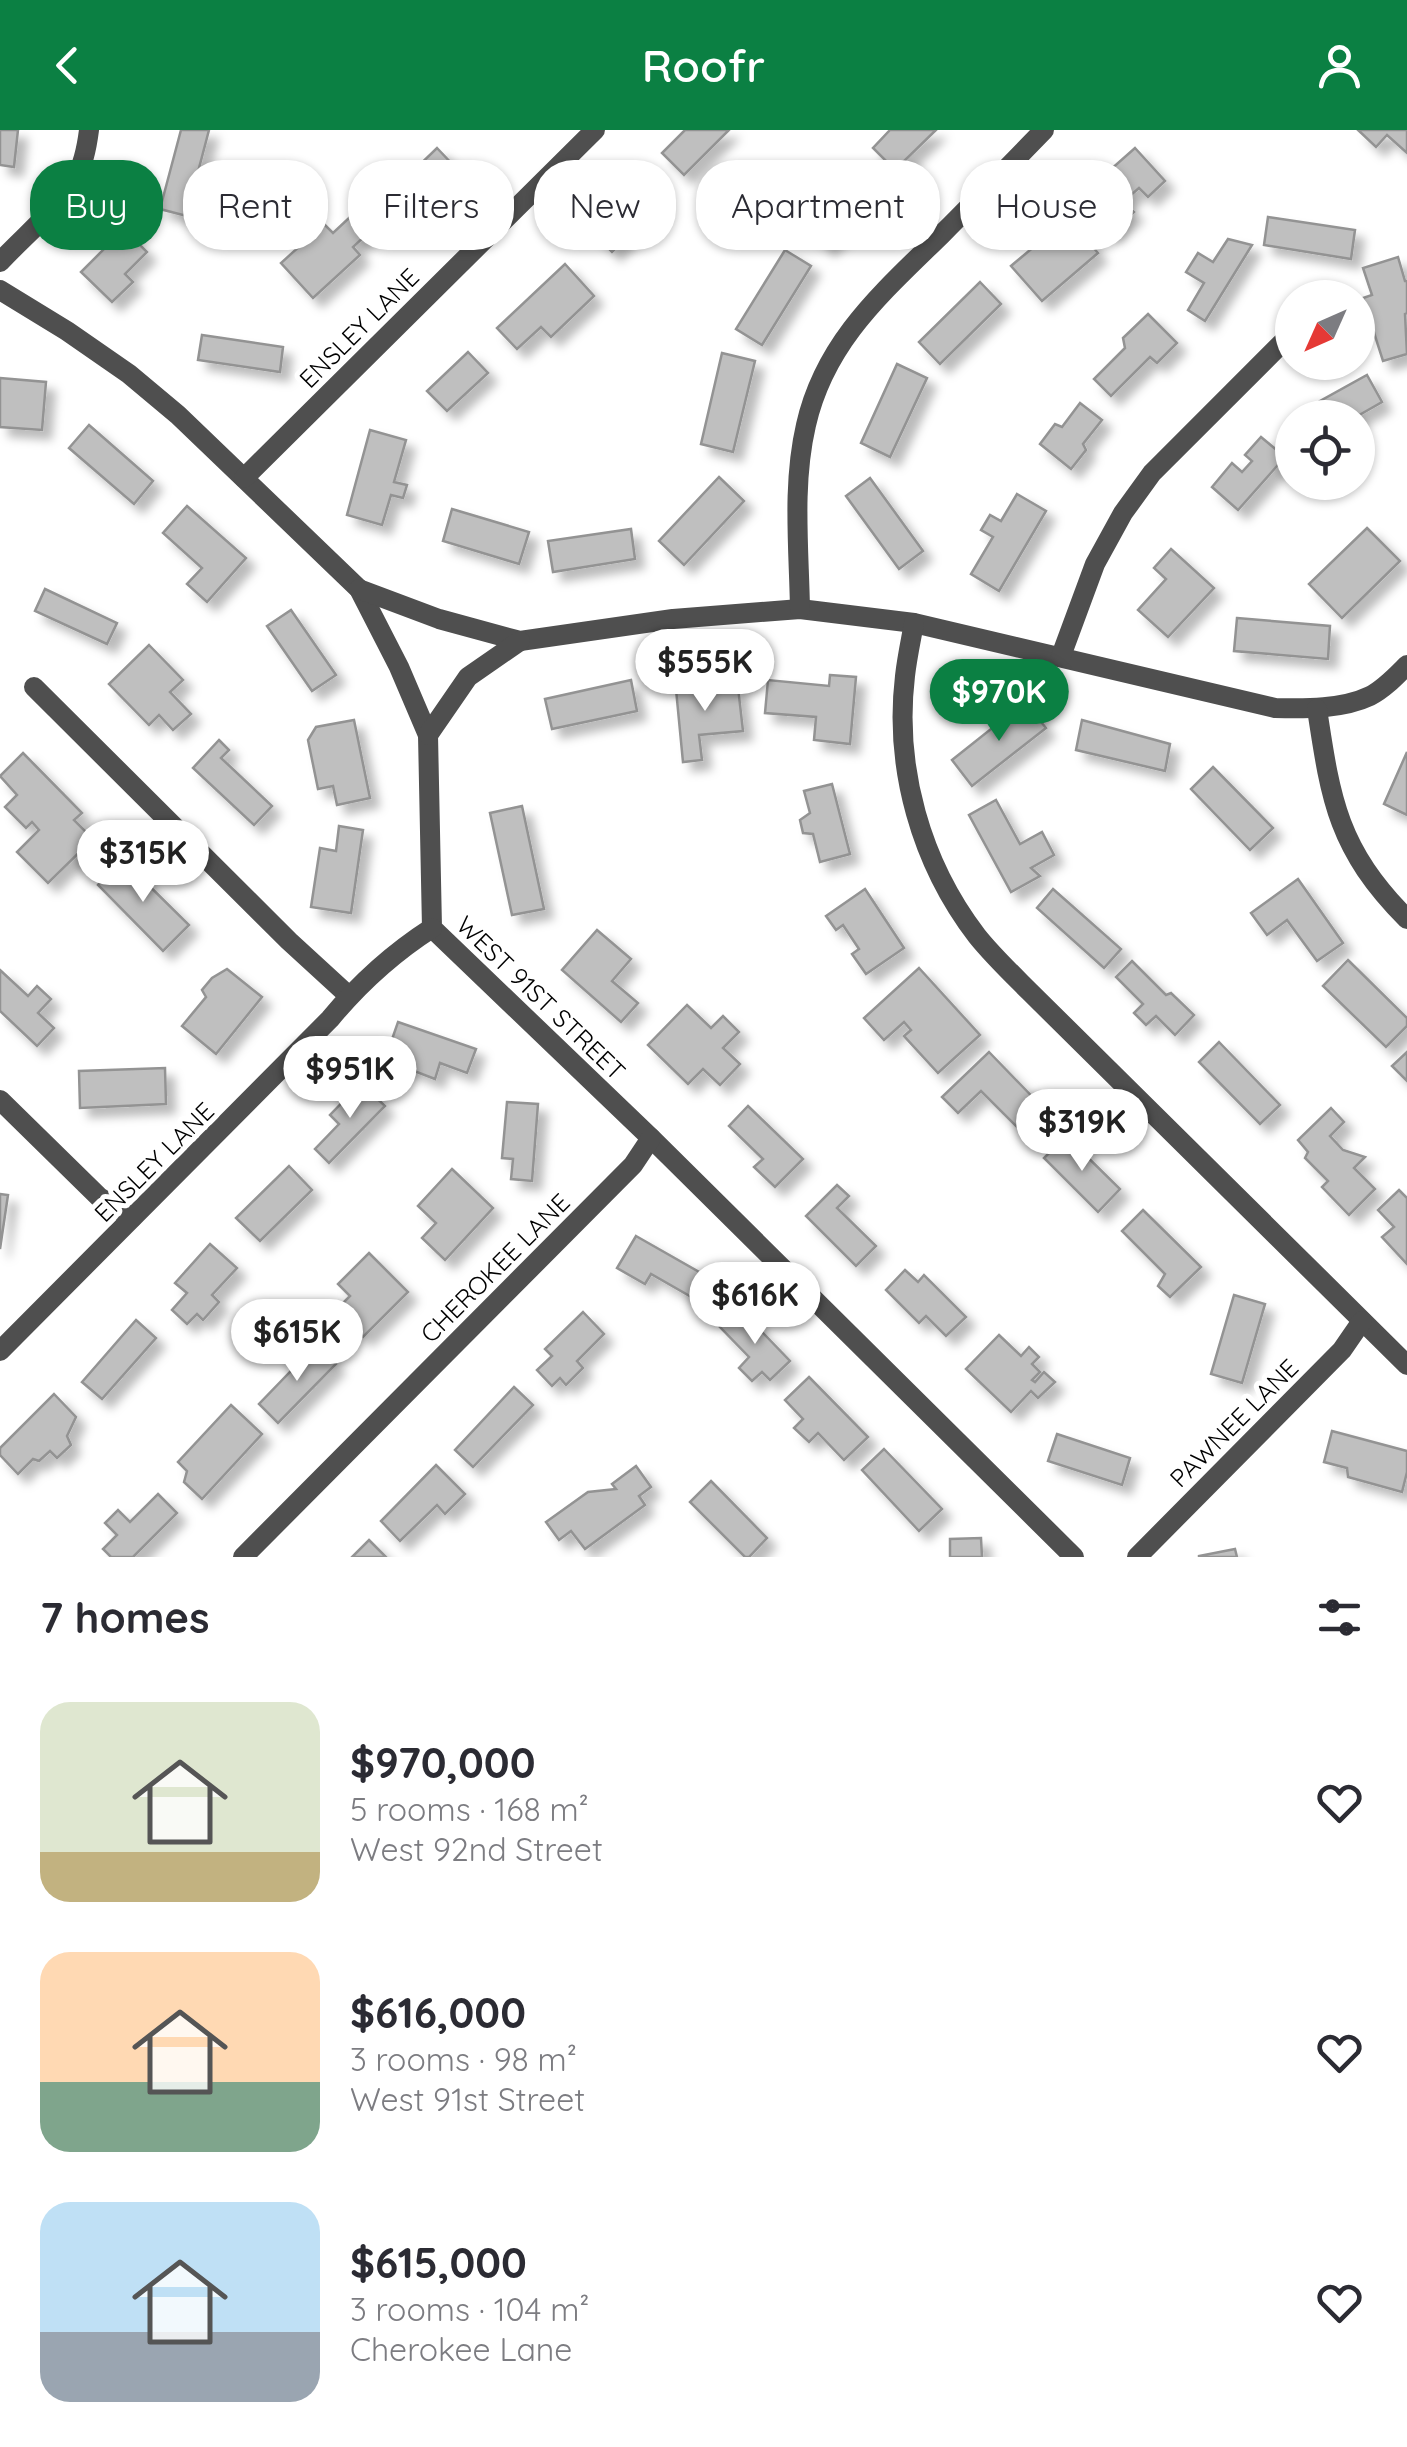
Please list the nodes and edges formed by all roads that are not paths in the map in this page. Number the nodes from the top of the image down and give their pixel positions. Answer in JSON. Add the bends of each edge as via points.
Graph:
{"nodes":[{"id":1,"x":89,"y":130,"type":"edge"},
{"id":2,"x":595,"y":130,"type":"edge"},
{"id":3,"x":1044,"y":130,"type":"edge"},
{"id":4,"x":0,"y":262,"type":"edge"},
{"id":5,"x":0,"y":290,"type":"edge"},
{"id":6,"x":1275,"y":349,"type":"edge"},
{"id":7,"x":244,"y":478,"type":"junction"},
{"id":8,"x":359,"y":588,"type":"junction"},
{"id":9,"x":800,"y":609,"type":"junction"},
{"id":10,"x":914,"y":623,"type":"junction"},
{"id":11,"x":520,"y":642,"type":"junction"},
{"id":12,"x":1060,"y":656,"type":"junction"},
{"id":13,"x":1407,"y":665,"type":"edge"},
{"id":14,"x":34,"y":687,"type":"dead end"},
{"id":15,"x":1318,"y":709,"type":"junction"},
{"id":16,"x":428,"y":735,"type":"junction"},
{"id":17,"x":1407,"y":918,"type":"edge"},
{"id":18,"x":432,"y":928,"type":"junction"},
{"id":19,"x":349,"y":996,"type":"junction"},
{"id":20,"x":0,"y":1100,"type":"edge"},
{"id":21,"x":652,"y":1138,"type":"junction"},
{"id":22,"x":132,"y":1218,"type":"junction"},
{"id":23,"x":1362,"y":1320,"type":"junction"},
{"id":24,"x":0,"y":1351,"type":"edge"},
{"id":25,"x":1407,"y":1366,"type":"edge"},
{"id":26,"x":243,"y":1557,"type":"edge"},
{"id":27,"x":1074,"y":1557,"type":"edge"},
{"id":28,"x":1137,"y":1557,"type":"edge"}],
"edges":[{"from":1,"to":4,"type":"street","via":[[76,176]]},
{"from":2,"to":7,"type":"street","name":"ENSLEY LANE"},
{"from":3,"to":9,"type":"street","via":[[889,286],[831,358],[815,392],[800,463]]},
{"from":5,"to":7,"type":"street","name":"WEST 91ST STREET","via":[[128,374]]},
{"from":6,"to":12,"type":"street","via":[[1152,473],[1123,513],[1095,564]]},
{"from":7,"to":8,"type":"street","name":"WEST 91ST STREET"},
{"from":8,"to":11,"type":"street"},
{"from":8,"to":16,"type":"street","name":"WEST 91ST STREET"},
{"from":9,"to":10,"type":"street"},
{"from":9,"to":11,"type":"street"},
{"from":10,"to":12,"type":"street"},
{"from":10,"to":23,"type":"street","via":[[904,747],[928,854],[953,901],[1030,992]]},
{"from":11,"to":16,"type":"street","via":[[468,677]]},
{"from":12,"to":15,"type":"street","via":[[1275,708]]},
{"from":13,"to":15,"type":"street","via":[[1369,696]]},
{"from":14,"to":19,"type":"street"},
{"from":15,"to":17,"type":"street","via":[[1336,812],[1373,882]]},
{"from":16,"to":18,"type":"street","name":"WEST 91ST STREET"},
{"from":18,"to":19,"type":"street","name":"ENSLEY LANE"},
{"from":18,"to":21,"type":"street","name":"WEST 91ST STREET"},
{"from":19,"to":22,"type":"street","name":"ENSLEY LANE"},
{"from":20,"to":22,"type":"street","via":[[98,1197]]},
{"from":21,"to":26,"type":"street","name":"CHEROKEE LANE"},
{"from":21,"to":27,"type":"street","name":"WEST 91ST STREET"},
{"from":22,"to":24,"type":"street","name":"ENSLEY LANE"},
{"from":23,"to":25,"type":"street"},
{"from":23,"to":28,"type":"street","name":"PAWNEE LANE","via":[[1342,1350]]}]}
